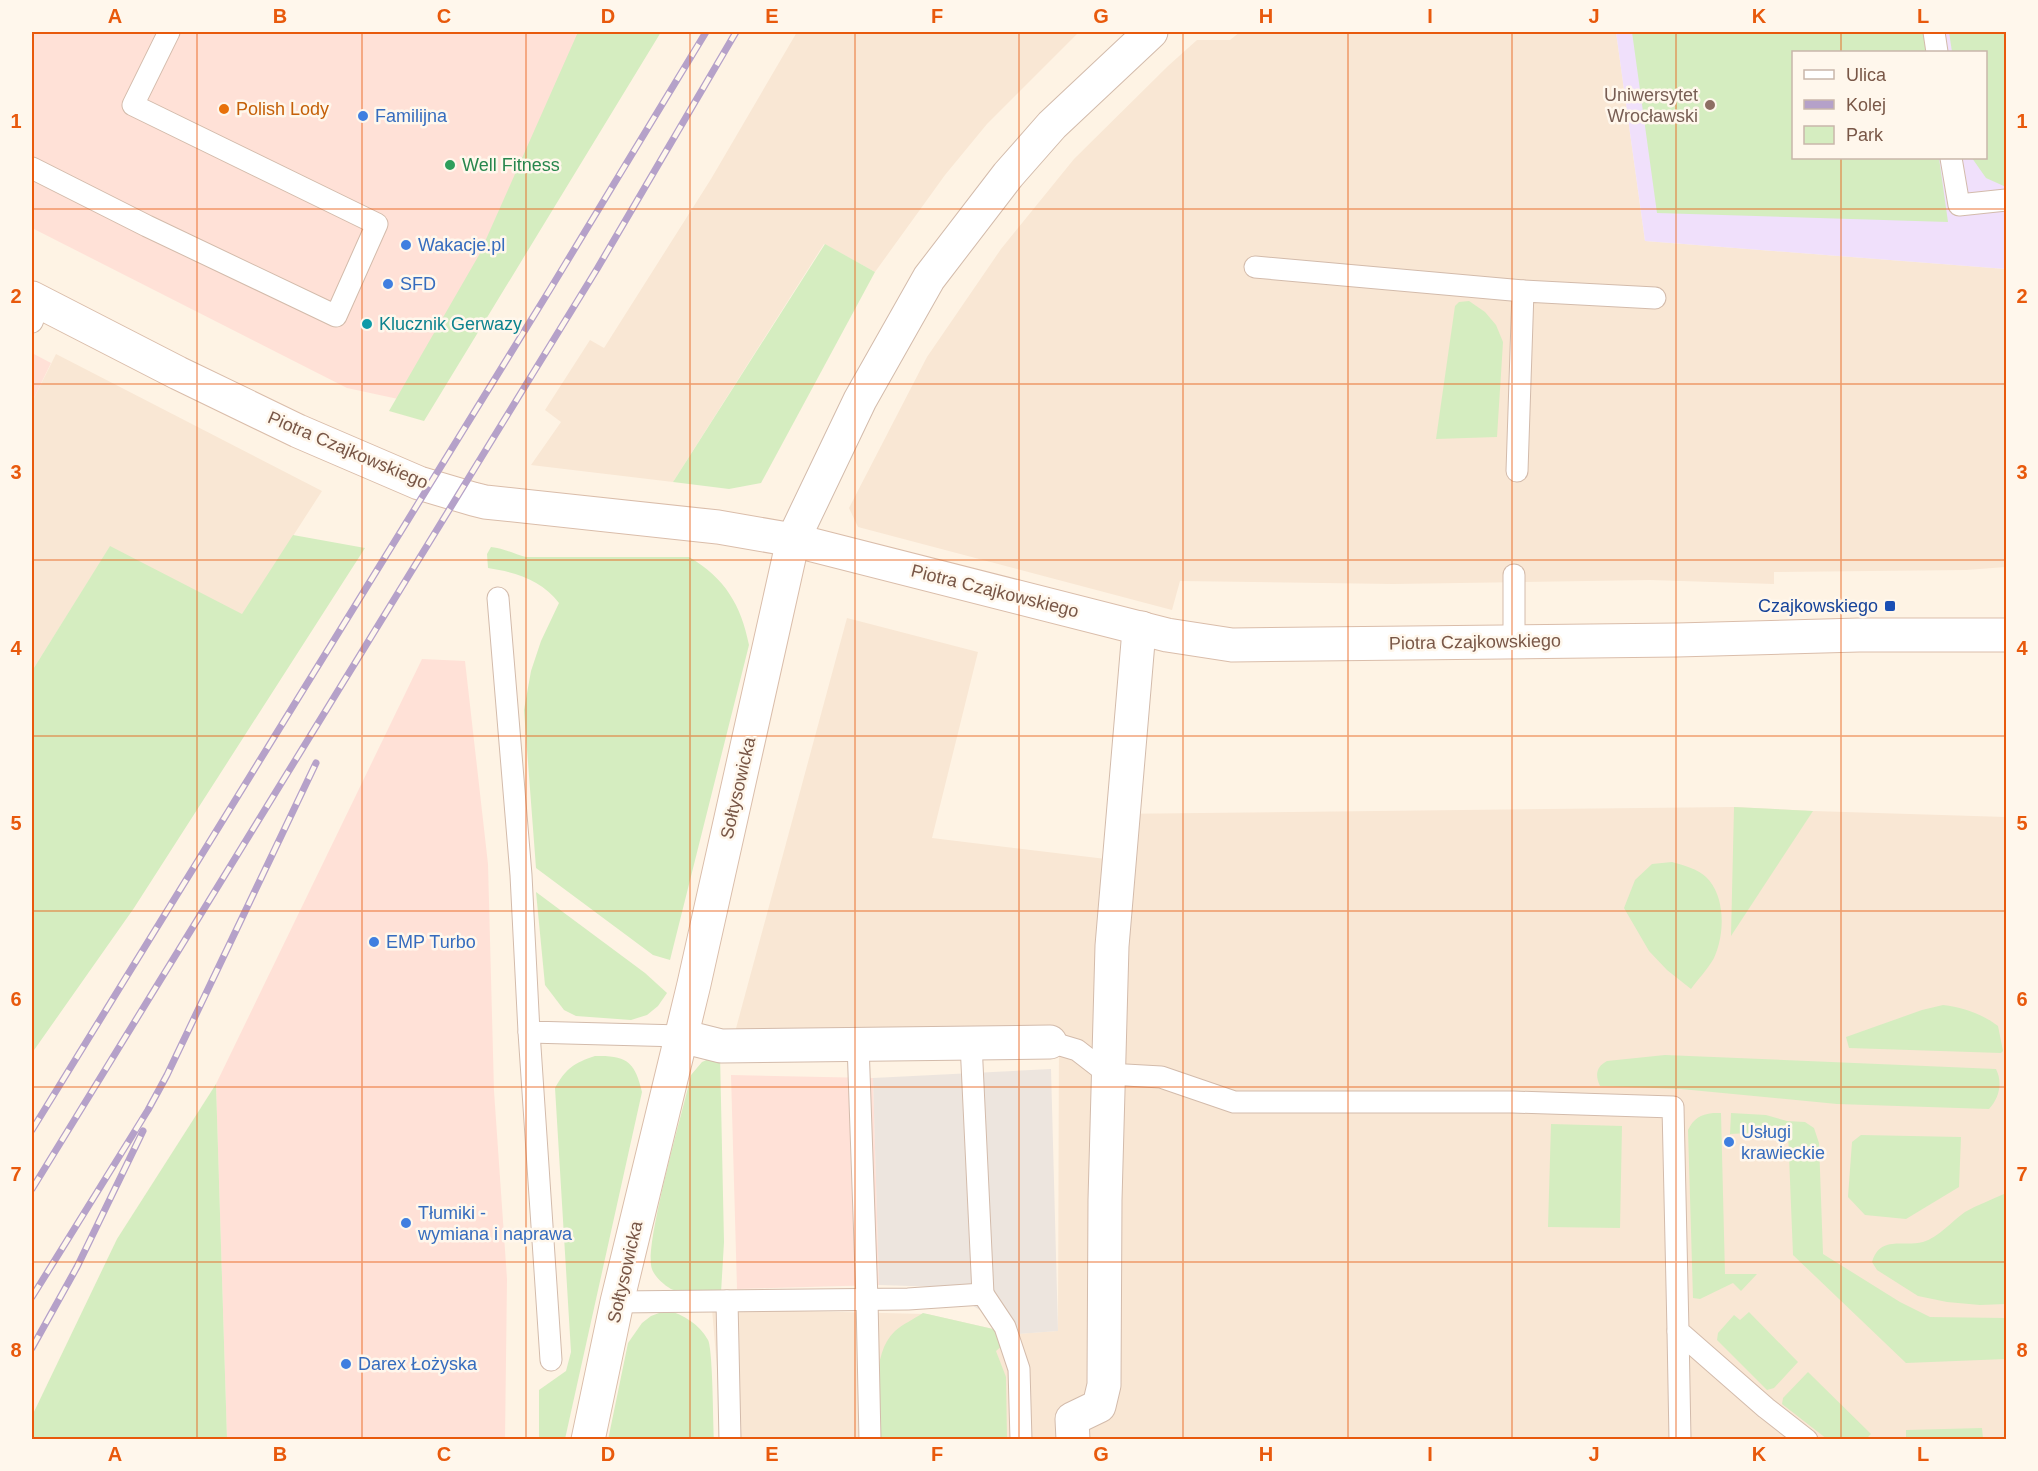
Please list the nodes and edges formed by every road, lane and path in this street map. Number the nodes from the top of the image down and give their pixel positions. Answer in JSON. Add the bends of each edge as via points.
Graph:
{"nodes":[{"id":1,"x":169,"y":32,"type":"edge"},
{"id":2,"x":1151,"y":32,"type":"edge"},
{"id":3,"x":1934,"y":32,"type":"edge"},
{"id":4,"x":1937,"y":51,"type":"edge"},
{"id":5,"x":1951,"y":159,"type":"edge"},
{"id":6,"x":32,"y":168,"type":"edge"},
{"id":7,"x":2007,"y":200,"type":"edge"},
{"id":8,"x":1255,"y":267,"type":"dead end"},
{"id":9,"x":1523,"y":291,"type":"junction"},
{"id":10,"x":1656,"y":298,"type":"dead end"},
{"id":11,"x":34,"y":307,"type":"edge"},
{"id":12,"x":1517,"y":471,"type":"dead end"},
{"id":13,"x":793,"y":540,"type":"junction"},
{"id":14,"x":1514,"y":575,"type":"dead end"},
{"id":15,"x":498,"y":598,"type":"dead end"},
{"id":16,"x":1142,"y":628,"type":"junction"},
{"id":17,"x":2007,"y":635,"type":"edge"},
{"id":18,"x":1514,"y":641,"type":"junction"},
{"id":19,"x":529,"y":1032,"type":"junction"},
{"id":20,"x":681,"y":1036,"type":"junction"},
{"id":21,"x":1050,"y":1042,"type":"joint"},
{"id":22,"x":971,"y":1043,"type":"junction"},
{"id":23,"x":858,"y":1044,"type":"junction"},
{"id":24,"x":1108,"y":1074,"type":"junction"},
{"id":25,"x":983,"y":1294,"type":"junction"},
{"id":26,"x":867,"y":1300,"type":"junction"},
{"id":27,"x":727,"y":1301,"type":"junction"},
{"id":28,"x":617,"y":1302,"type":"junction"},
{"id":29,"x":1678,"y":1331,"type":"junction"},
{"id":30,"x":551,"y":1360,"type":"dead end"},
{"id":31,"x":588,"y":1440,"type":"edge"},
{"id":32,"x":730,"y":1440,"type":"edge"},
{"id":33,"x":870,"y":1440,"type":"edge"},
{"id":34,"x":1021,"y":1440,"type":"edge"},
{"id":35,"x":1073,"y":1440,"type":"edge"},
{"id":36,"x":1680,"y":1440,"type":"edge"},
{"id":37,"x":1807,"y":1440,"type":"edge"}],
"edges":[{"from":1,"to":6,"type":"lane","via":[[133,105],[377,224],[336,316]]},
{"from":2,"to":13,"type":"street","name":"Sołtysowicka","via":[[1052,125],[929,278],[860,400]]},
{"from":3,"to":4,"type":"lane"},
{"from":5,"to":7,"type":"lane","via":[[1959,205]]},
{"from":8,"to":9,"type":"lane"},
{"from":9,"to":10,"type":"lane"},
{"from":9,"to":12,"type":"lane"},
{"from":11,"to":13,"type":"street","name":"Piotra Czajkowskiego","via":[[298,431],[429,486],[485,502],[718,527]]},
{"from":13,"to":16,"type":"street","name":"Piotra Czajkowskiego"},
{"from":13,"to":20,"type":"street","name":"Sołtysowicka"},
{"from":14,"to":18,"type":"lane"},
{"from":15,"to":19,"type":"lane","via":[[521,874]]},
{"from":16,"to":18,"type":"street","name":"Piotra Czajkowskiego","via":[[1232,645]]},
{"from":16,"to":24,"type":"street","via":[[1112,946]]},
{"from":17,"to":18,"type":"street","name":"Piotra Czajkowskiego"},
{"from":19,"to":20,"type":"lane"},
{"from":19,"to":30,"type":"lane"},
{"from":20,"to":23,"type":"street","via":[[721,1046]]},
{"from":20,"to":28,"type":"street","name":"Sołtysowicka"},
{"from":21,"to":22,"type":"street"},
{"from":21,"to":24,"type":"lane","via":[[1077,1050]]},
{"from":22,"to":23,"type":"street"},
{"from":22,"to":25,"type":"lane"},
{"from":23,"to":26,"type":"lane"},
{"from":24,"to":29,"type":"lane","via":[[1161,1077],[1234,1101],[1673,1107]]},
{"from":24,"to":35,"type":"street","via":[[1104,1385],[1099,1406],[1072,1419]]},
{"from":25,"to":26,"type":"lane"},
{"from":25,"to":34,"type":"lane","via":[[1005,1327],[1019,1369]]},
{"from":26,"to":27,"type":"lane"},
{"from":26,"to":33,"type":"lane"},
{"from":27,"to":28,"type":"lane"},
{"from":27,"to":32,"type":"lane"},
{"from":28,"to":31,"type":"street","name":"Sołtysowicka"},
{"from":29,"to":36,"type":"lane"},
{"from":29,"to":37,"type":"lane"}]}
